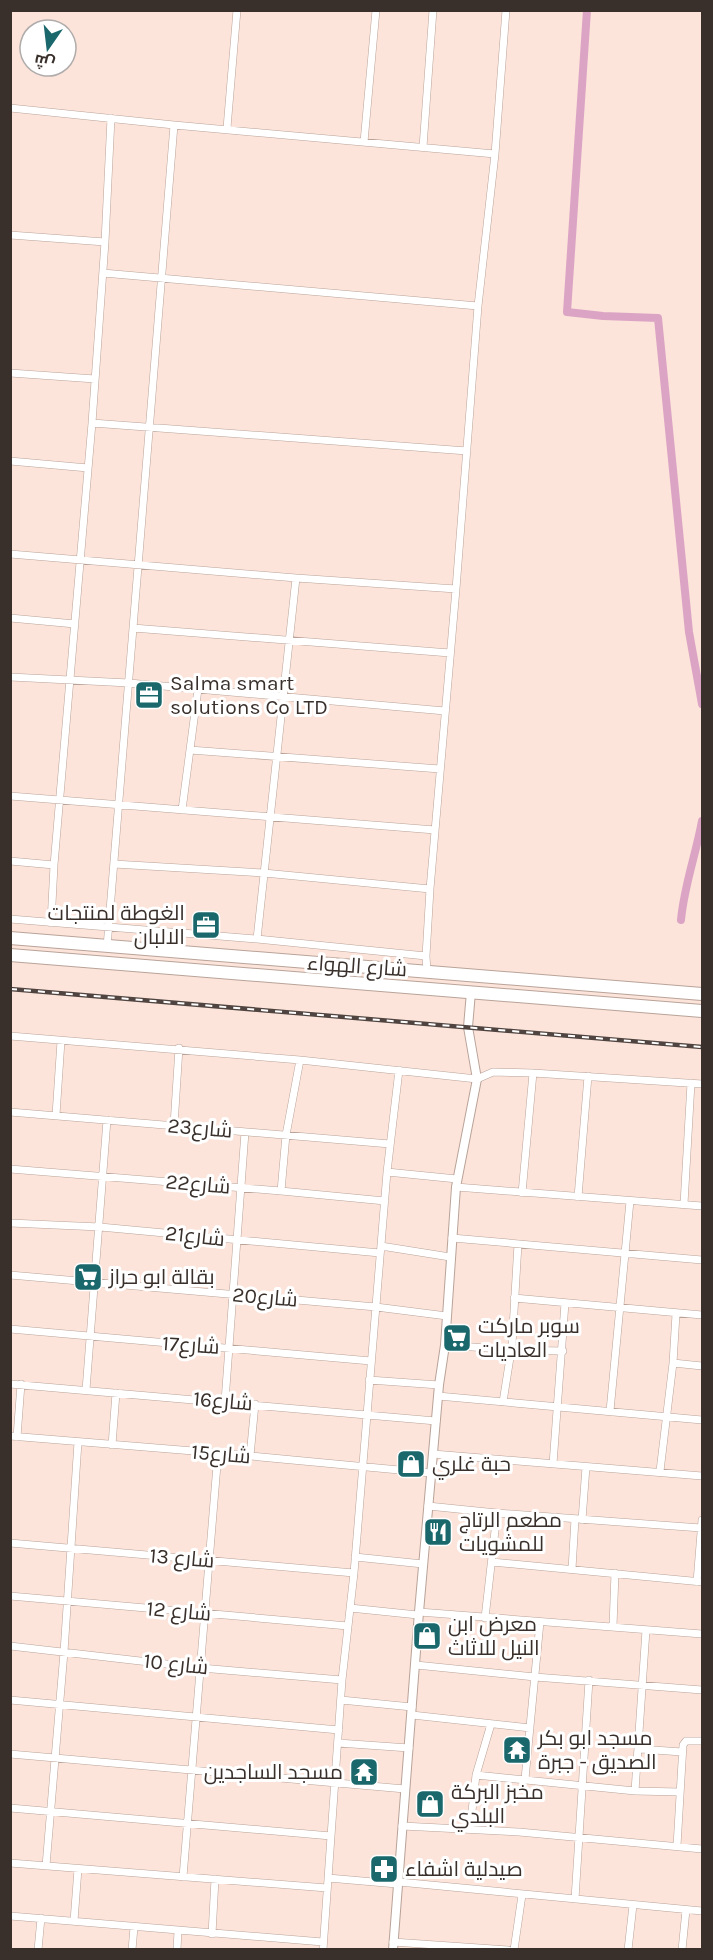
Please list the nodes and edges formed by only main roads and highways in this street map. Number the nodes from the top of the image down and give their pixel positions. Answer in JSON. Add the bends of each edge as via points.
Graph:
{"nodes":[{"id":1,"x":10,"y":938,"type":"edge"},
{"id":2,"x":10,"y":955,"type":"edge"},
{"id":3,"x":702,"y":994,"type":"edge"},
{"id":4,"x":702,"y":1011,"type":"edge"}],
"edges":[{"from":1,"to":3,"type":"highway","name":"شارع الهواء"},
{"from":2,"to":4,"type":"highway","name":"شارع الهواء"}]}
